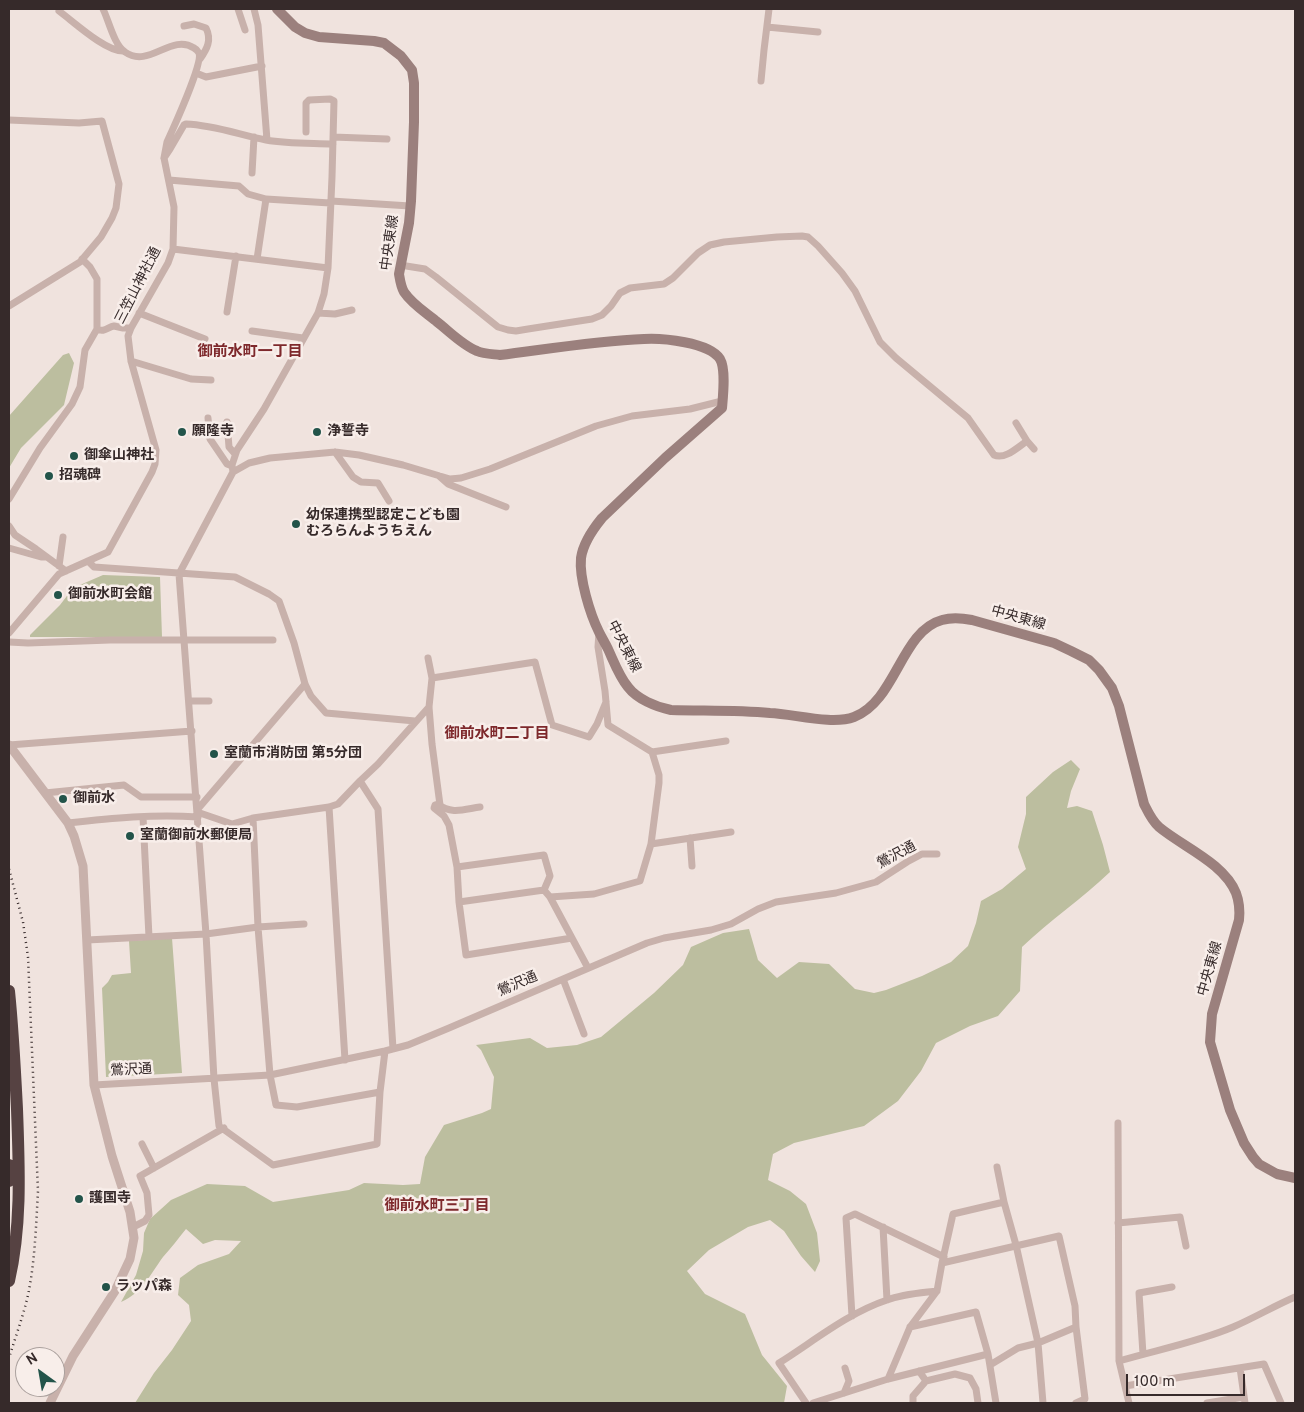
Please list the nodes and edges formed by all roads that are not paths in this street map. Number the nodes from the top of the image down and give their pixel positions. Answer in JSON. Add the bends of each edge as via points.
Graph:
{"nodes":[{"id":1,"x":103,"y":9,"type":"edge"},
{"id":2,"x":238,"y":9,"type":"edge"},
{"id":3,"x":254,"y":9,"type":"edge"},
{"id":4,"x":277,"y":9,"type":"edge"},
{"id":5,"x":770,"y":9,"type":"edge"},
{"id":6,"x":59,"y":11,"type":"dead end"},
{"id":7,"x":184,"y":26,"type":"dead end"},
{"id":8,"x":767,"y":27,"type":"junction"},
{"id":9,"x":245,"y":30,"type":"dead end"},
{"id":10,"x":818,"y":32,"type":"dead end"},
{"id":11,"x":123,"y":51,"type":"junction"},
{"id":12,"x":200,"y":58,"type":"junction"},
{"id":13,"x":262,"y":66,"type":"junction"},
{"id":14,"x":196,"y":73,"type":"junction"},
{"id":15,"x":761,"y":81,"type":"dead end"},
{"id":16,"x":9,"y":120,"type":"edge"},
{"id":17,"x":306,"y":132,"type":"dead end"},
{"id":18,"x":254,"y":137,"type":"junction"},
{"id":19,"x":267,"y":140,"type":"junction"},
{"id":20,"x":387,"y":140,"type":"dead end"},
{"id":21,"x":333,"y":141,"type":"junction"},
{"id":22,"x":164,"y":158,"type":"junction"},
{"id":23,"x":252,"y":173,"type":"dead end"},
{"id":24,"x":168,"y":180,"type":"junction"},
{"id":25,"x":266,"y":199,"type":"junction"},
{"id":26,"x":331,"y":202,"type":"junction"},
{"id":27,"x":410,"y":206,"type":"junction"},
{"id":28,"x":173,"y":249,"type":"junction"},
{"id":29,"x":236,"y":256,"type":"junction"},
{"id":30,"x":82,"y":259,"type":"junction"},
{"id":31,"x":257,"y":259,"type":"junction"},
{"id":32,"x":400,"y":265,"type":"junction"},
{"id":33,"x":328,"y":268,"type":"junction"},
{"id":34,"x":9,"y":306,"type":"edge"},
{"id":35,"x":352,"y":310,"type":"dead end"},
{"id":36,"x":227,"y":312,"type":"dead end"},
{"id":37,"x":139,"y":314,"type":"junction"},
{"id":38,"x":318,"y":314,"type":"junction"},
{"id":39,"x":130,"y":328,"type":"junction"},
{"id":40,"x":97,"y":329,"type":"junction"},
{"id":41,"x":252,"y":331,"type":"dead end"},
{"id":42,"x":303,"y":338,"type":"junction"},
{"id":43,"x":205,"y":339,"type":"dead end"},
{"id":44,"x":131,"y":361,"type":"junction"},
{"id":45,"x":211,"y":380,"type":"dead end"},
{"id":46,"x":722,"y":401,"type":"junction"},
{"id":47,"x":208,"y":418,"type":"dead end"},
{"id":48,"x":227,"y":422,"type":"dead end"},
{"id":49,"x":1016,"y":423,"type":"dead end"},
{"id":50,"x":1027,"y":441,"type":"junction"},
{"id":51,"x":1034,"y":449,"type":"dead end"},
{"id":52,"x":335,"y":452,"type":"junction"},
{"id":53,"x":235,"y":454,"type":"junction"},
{"id":54,"x":233,"y":469,"type":"junction"},
{"id":55,"x":438,"y":475,"type":"junction"},
{"id":56,"x":9,"y":499,"type":"edge"},
{"id":57,"x":389,"y":501,"type":"dead end"},
{"id":58,"x":506,"y":508,"type":"dead end"},
{"id":59,"x":9,"y":526,"type":"edge"},
{"id":60,"x":63,"y":536,"type":"dead end"},
{"id":61,"x":9,"y":548,"type":"edge"},
{"id":62,"x":46,"y":557,"type":"junction"},
{"id":63,"x":88,"y":561,"type":"junction"},
{"id":64,"x":58,"y":566,"type":"junction"},
{"id":65,"x":66,"y":571,"type":"junction"},
{"id":66,"x":179,"y":574,"type":"junction"},
{"id":67,"x":598,"y":632,"type":"junction"},
{"id":68,"x":9,"y":633,"type":"edge"},
{"id":69,"x":273,"y":640,"type":"dead end"},
{"id":70,"x":185,"y":641,"type":"junction"},
{"id":71,"x":9,"y":642,"type":"edge"},
{"id":72,"x":428,"y":658,"type":"dead end"},
{"id":73,"x":432,"y":678,"type":"junction"},
{"id":74,"x":305,"y":684,"type":"junction"},
{"id":75,"x":189,"y":701,"type":"junction"},
{"id":76,"x":209,"y":701,"type":"dead end"},
{"id":77,"x":606,"y":702,"type":"junction"},
{"id":78,"x":429,"y":706,"type":"junction"},
{"id":79,"x":415,"y":722,"type":"junction"},
{"id":80,"x":192,"y":731,"type":"junction"},
{"id":81,"x":726,"y":741,"type":"dead end"},
{"id":82,"x":9,"y":745,"type":"edge"},
{"id":83,"x":652,"y":752,"type":"junction"},
{"id":84,"x":360,"y":781,"type":"junction"},
{"id":85,"x":45,"y":793,"type":"junction"},
{"id":86,"x":196,"y":797,"type":"junction"},
{"id":87,"x":440,"y":805,"type":"junction"},
{"id":88,"x":329,"y":807,"type":"junction"},
{"id":89,"x":480,"y":807,"type":"dead end"},
{"id":90,"x":198,"y":813,"type":"junction"},
{"id":91,"x":143,"y":816,"type":"junction"},
{"id":92,"x":253,"y":818,"type":"junction"},
{"id":93,"x":68,"y":824,"type":"junction"},
{"id":94,"x":731,"y":832,"type":"dead end"},
{"id":95,"x":690,"y":838,"type":"junction"},
{"id":96,"x":651,"y":844,"type":"junction"},
{"id":97,"x":937,"y":854,"type":"dead end"},
{"id":98,"x":692,"y":866,"type":"dead end"},
{"id":99,"x":457,"y":867,"type":"junction"},
{"id":100,"x":544,"y":890,"type":"junction"},
{"id":101,"x":550,"y":897,"type":"junction"},
{"id":102,"x":459,"y":902,"type":"junction"},
{"id":103,"x":304,"y":924,"type":"dead end"},
{"id":104,"x":258,"y":927,"type":"junction"},
{"id":105,"x":206,"y":934,"type":"junction"},
{"id":106,"x":149,"y":937,"type":"junction"},
{"id":107,"x":572,"y":938,"type":"junction"},
{"id":108,"x":87,"y":940,"type":"junction"},
{"id":109,"x":588,"y":968,"type":"junction"},
{"id":110,"x":563,"y":979,"type":"junction"},
{"id":111,"x":9,"y":991,"type":"edge"},
{"id":112,"x":584,"y":1034,"type":"dead end"},
{"id":113,"x":393,"y":1048,"type":"junction"},
{"id":114,"x":385,"y":1051,"type":"junction"},
{"id":115,"x":345,"y":1060,"type":"junction"},
{"id":116,"x":270,"y":1075,"type":"junction"},
{"id":117,"x":214,"y":1079,"type":"junction"},
{"id":118,"x":94,"y":1085,"type":"junction"},
{"id":119,"x":380,"y":1092,"type":"junction"},
{"id":120,"x":1118,"y":1123,"type":"dead end"},
{"id":121,"x":224,"y":1128,"type":"junction"},
{"id":122,"x":142,"y":1144,"type":"dead end"},
{"id":123,"x":9,"y":1165,"type":"edge"},
{"id":124,"x":997,"y":1167,"type":"dead end"},
{"id":125,"x":154,"y":1168,"type":"junction"},
{"id":126,"x":1295,"y":1178,"type":"edge"},
{"id":127,"x":9,"y":1181,"type":"edge"},
{"id":128,"x":1004,"y":1202,"type":"junction"},
{"id":129,"x":1118,"y":1223,"type":"junction"},
{"id":130,"x":133,"y":1227,"type":"junction"},
{"id":131,"x":884,"y":1228,"type":"junction"},
{"id":132,"x":1016,"y":1245,"type":"junction"},
{"id":133,"x":1186,"y":1246,"type":"dead end"},
{"id":134,"x":943,"y":1260,"type":"junction"},
{"id":135,"x":9,"y":1281,"type":"edge"},
{"id":136,"x":1172,"y":1287,"type":"dead end"},
{"id":137,"x":937,"y":1290,"type":"junction"},
{"id":138,"x":1295,"y":1297,"type":"edge"},
{"id":139,"x":887,"y":1300,"type":"junction"},
{"id":140,"x":852,"y":1316,"type":"junction"},
{"id":141,"x":910,"y":1327,"type":"junction"},
{"id":142,"x":1076,"y":1327,"type":"junction"},
{"id":143,"x":1038,"y":1343,"type":"junction"},
{"id":144,"x":988,"y":1354,"type":"junction"},
{"id":145,"x":1143,"y":1354,"type":"junction"},
{"id":146,"x":1119,"y":1361,"type":"junction"},
{"id":147,"x":990,"y":1365,"type":"junction"},
{"id":148,"x":845,"y":1368,"type":"dead end"},
{"id":149,"x":1240,"y":1368,"type":"junction"},
{"id":150,"x":919,"y":1371,"type":"junction"},
{"id":151,"x":888,"y":1379,"type":"junction"},
{"id":152,"x":926,"y":1381,"type":"junction"},
{"id":153,"x":1125,"y":1386,"type":"junction"},
{"id":154,"x":844,"y":1393,"type":"junction"},
{"id":155,"x":1244,"y":1400,"type":"edge"},
{"id":156,"x":50,"y":1403,"type":"edge"},
{"id":157,"x":806,"y":1403,"type":"edge"},
{"id":158,"x":813,"y":1403,"type":"edge"},
{"id":159,"x":913,"y":1403,"type":"edge"},
{"id":160,"x":978,"y":1403,"type":"edge"},
{"id":161,"x":996,"y":1403,"type":"edge"},
{"id":162,"x":1043,"y":1403,"type":"edge"},
{"id":163,"x":1076,"y":1403,"type":"edge"},
{"id":164,"x":1129,"y":1403,"type":"edge"},
{"id":165,"x":1207,"y":1403,"type":"edge"},
{"id":166,"x":1281,"y":1403,"type":"edge"}],
"edges":[{"from":1,"to":11,"type":"street"},
{"from":2,"to":9,"type":"street"},
{"from":3,"to":13,"type":"street"},
{"from":4,"to":27,"type":"main road","name":"中央東線","via":[[305,33],[320,38],[384,43],[407,62],[414,83]]},
{"from":5,"to":8,"type":"street"},
{"from":6,"to":11,"type":"street","via":[[107,47]]},
{"from":7,"to":12,"type":"street","name":"三笠山神社通","via":[[194,24],[206,28],[208,48]]},
{"from":8,"to":10,"type":"street"},
{"from":8,"to":15,"type":"street"},
{"from":11,"to":12,"type":"street","via":[[145,57],[184,44],[197,50]]},
{"from":12,"to":14,"type":"street","name":"三笠山神社通"},
{"from":13,"to":14,"type":"street","via":[[206,77]]},
{"from":13,"to":19,"type":"street"},
{"from":14,"to":22,"type":"street","name":"三笠山神社通","via":[[167,142]]},
{"from":16,"to":30,"type":"street","via":[[102,121],[118,184],[116,208],[102,237]]},
{"from":17,"to":21,"type":"street","via":[[306,104],[309,100],[330,99],[334,101]]},
{"from":18,"to":19,"type":"street"},
{"from":18,"to":22,"type":"street","via":[[186,124]]},
{"from":18,"to":23,"type":"street"},
{"from":19,"to":21,"type":"street","via":[[298,143]]},
{"from":20,"to":21,"type":"street"},
{"from":21,"to":26,"type":"street"},
{"from":22,"to":24,"type":"street","name":"三笠山神社通"},
{"from":24,"to":25,"type":"street","via":[[239,186],[248,194]]},
{"from":24,"to":28,"type":"street","name":"三笠山神社通","via":[[174,207]]},
{"from":25,"to":26,"type":"street"},
{"from":25,"to":31,"type":"street"},
{"from":26,"to":27,"type":"street"},
{"from":26,"to":33,"type":"street"},
{"from":27,"to":32,"type":"main road","name":"中央東線"},
{"from":28,"to":29,"type":"street"},
{"from":28,"to":37,"type":"street","name":"三笠山神社通"},
{"from":29,"to":31,"type":"street"},
{"from":29,"to":36,"type":"street"},
{"from":30,"to":34,"type":"street"},
{"from":30,"to":40,"type":"street","via":[[97,279]]},
{"from":31,"to":33,"type":"street"},
{"from":32,"to":46,"type":"main road","name":"中央東線","via":[[402,288],[411,300],[476,351],[500,355],[645,339],[682,342],[712,351],[719,358],[723,374]]},
{"from":32,"to":50,"type":"street","via":[[425,270],[498,327],[516,331],[602,315],[620,293],[630,288],[664,284],[710,245],[777,237],[808,237],[855,291],[880,342],[968,418],[994,455],[1005,455]]},
{"from":33,"to":38,"type":"street"},
{"from":35,"to":38,"type":"street"},
{"from":37,"to":39,"type":"street","name":"三笠山神社通"},
{"from":37,"to":43,"type":"street"},
{"from":38,"to":42,"type":"street"},
{"from":39,"to":40,"type":"street"},
{"from":39,"to":44,"type":"street","name":"三笠山神社通"},
{"from":40,"to":56,"type":"street","via":[[85,350],[75,398]]},
{"from":41,"to":42,"type":"street"},
{"from":42,"to":53,"type":"street"},
{"from":44,"to":45,"type":"street","via":[[191,379]]},
{"from":44,"to":63,"type":"street","name":"三笠山神社通","via":[[156,450],[154,468],[108,552]]},
{"from":46,"to":55,"type":"street","via":[[690,410],[632,416],[596,426],[474,475],[450,479]]},
{"from":46,"to":67,"type":"main road","name":"中央東線","via":[[721,410],[645,477],[594,529],[581,558],[581,567]]},
{"from":47,"to":54,"type":"street","via":[[210,439]]},
{"from":48,"to":53,"type":"street","via":[[229,447]]},
{"from":49,"to":50,"type":"street"},
{"from":50,"to":51,"type":"street"},
{"from":52,"to":54,"type":"street","via":[[270,458]]},
{"from":52,"to":55,"type":"street"},
{"from":52,"to":57,"type":"street","via":[[354,478],[378,483]]},
{"from":53,"to":54,"type":"street"},
{"from":54,"to":66,"type":"street"},
{"from":55,"to":58,"type":"street","via":[[448,484]]},
{"from":59,"to":62,"type":"street","via":[[15,535]]},
{"from":60,"to":64,"type":"street"},
{"from":61,"to":62,"type":"street"},
{"from":62,"to":64,"type":"street"},
{"from":63,"to":65,"type":"street","name":"三笠山神社通"},
{"from":63,"to":66,"type":"street","via":[[94,567]]},
{"from":64,"to":65,"type":"street"},
{"from":65,"to":68,"type":"street","name":"三笠山神社通","via":[[53,580]]},
{"from":66,"to":70,"type":"street"},
{"from":66,"to":74,"type":"street","via":[[235,577],[279,600]]},
{"from":67,"to":77,"type":"street"},
{"from":67,"to":126,"type":"main road","name":"中央東線","via":[[628,688],[662,708],[769,712],[830,720],[853,717],[874,704],[918,636],[942,620],[961,618],[1004,628],[1054,643],[1088,660],[1112,688],[1150,816],[1158,826],[1214,865],[1236,892],[1240,920],[1212,1014],[1210,1042],[1230,1110],[1244,1143],[1259,1164],[1276,1174]]},
{"from":69,"to":70,"type":"street"},
{"from":70,"to":71,"type":"street"},
{"from":70,"to":75,"type":"street"},
{"from":72,"to":73,"type":"street"},
{"from":73,"to":77,"type":"street","via":[[535,662],[552,725],[589,737]]},
{"from":73,"to":78,"type":"street"},
{"from":74,"to":79,"type":"street","via":[[326,712]]},
{"from":74,"to":90,"type":"street"},
{"from":75,"to":76,"type":"street"},
{"from":75,"to":80,"type":"street"},
{"from":77,"to":83,"type":"street","via":[[608,725]]},
{"from":78,"to":79,"type":"street"},
{"from":78,"to":87,"type":"street"},
{"from":79,"to":84,"type":"street"},
{"from":80,"to":82,"type":"street"},
{"from":80,"to":86,"type":"street"},
{"from":81,"to":83,"type":"street"},
{"from":82,"to":85,"type":"street"},
{"from":83,"to":96,"type":"street","via":[[659,783]]},
{"from":84,"to":88,"type":"street","via":[[338,804]]},
{"from":84,"to":113,"type":"street","via":[[378,809]]},
{"from":85,"to":86,"type":"street","via":[[124,785],[141,797]]},
{"from":85,"to":93,"type":"street"},
{"from":86,"to":90,"type":"street"},
{"from":87,"to":89,"type":"street","via":[[453,811]]},
{"from":87,"to":99,"type":"street","via":[[434,808],[449,825]]},
{"from":88,"to":92,"type":"street"},
{"from":88,"to":115,"type":"street"},
{"from":90,"to":91,"type":"street"},
{"from":90,"to":92,"type":"street","via":[[232,824]]},
{"from":90,"to":105,"type":"street"},
{"from":91,"to":93,"type":"street"},
{"from":91,"to":106,"type":"street"},
{"from":92,"to":104,"type":"street"},
{"from":93,"to":108,"type":"street","via":[[83,866]]},
{"from":94,"to":95,"type":"street"},
{"from":95,"to":96,"type":"street"},
{"from":95,"to":98,"type":"street"},
{"from":96,"to":101,"type":"street","via":[[640,881],[594,894]]},
{"from":97,"to":109,"type":"street","name":"鶯沢通","via":[[922,854],[876,882],[836,893],[776,902],[731,924],[664,938]]},
{"from":99,"to":100,"type":"street","via":[[544,855],[550,876]]},
{"from":99,"to":102,"type":"street"},
{"from":100,"to":101,"type":"street"},
{"from":100,"to":102,"type":"street"},
{"from":101,"to":107,"type":"street"},
{"from":102,"to":107,"type":"street","via":[[466,955]]},
{"from":103,"to":104,"type":"street"},
{"from":104,"to":105,"type":"street"},
{"from":104,"to":116,"type":"street"},
{"from":105,"to":106,"type":"street"},
{"from":105,"to":117,"type":"street"},
{"from":106,"to":108,"type":"street"},
{"from":107,"to":109,"type":"street"},
{"from":108,"to":118,"type":"street"},
{"from":109,"to":110,"type":"street","name":"鶯沢通"},
{"from":110,"to":112,"type":"street"},
{"from":110,"to":113,"type":"street","name":"鶯沢通","via":[[408,1045]]},
{"from":111,"to":135,"type":"highway","via":[[19,1172],[16,1243]]},
{"from":113,"to":114,"type":"street","name":"鶯沢通"},
{"from":114,"to":115,"type":"street","name":"鶯沢通"},
{"from":114,"to":119,"type":"street"},
{"from":115,"to":116,"type":"street","name":"鶯沢通"},
{"from":116,"to":117,"type":"street","name":"鶯沢通"},
{"from":116,"to":119,"type":"street","via":[[276,1105],[296,1107]]},
{"from":117,"to":118,"type":"street","name":"鶯沢通"},
{"from":117,"to":121,"type":"street","via":[[219,1126]]},
{"from":118,"to":130,"type":"street"},
{"from":119,"to":121,"type":"street","via":[[378,1144],[273,1165]]},
{"from":120,"to":129,"type":"street"},
{"from":121,"to":125,"type":"street"},
{"from":122,"to":125,"type":"street"},
{"from":123,"to":127,"type":"highway"},
{"from":124,"to":128,"type":"street"},
{"from":125,"to":130,"type":"street","via":[[140,1176],[147,1193],[149,1215]]},
{"from":128,"to":132,"type":"street"},
{"from":128,"to":134,"type":"street","via":[[953,1214]]},
{"from":129,"to":133,"type":"street","via":[[1180,1217]]},
{"from":129,"to":146,"type":"street"},
{"from":130,"to":156,"type":"street","via":[[130,1259],[115,1291],[73,1356]]},
{"from":131,"to":134,"type":"street"},
{"from":131,"to":139,"type":"street"},
{"from":131,"to":140,"type":"street","via":[[855,1214],[846,1218]]},
{"from":132,"to":134,"type":"street"},
{"from":132,"to":142,"type":"street","via":[[1059,1236],[1075,1306]]},
{"from":132,"to":143,"type":"street"},
{"from":134,"to":137,"type":"street"},
{"from":136,"to":145,"type":"street","via":[[1139,1293]]},
{"from":137,"to":139,"type":"street"},
{"from":137,"to":141,"type":"street"},
{"from":138,"to":145,"type":"street","via":[[1233,1327]]},
{"from":139,"to":140,"type":"street"},
{"from":140,"to":157,"type":"street","via":[[780,1363]]},
{"from":141,"to":144,"type":"street","via":[[976,1312]]},
{"from":141,"to":151,"type":"street"},
{"from":142,"to":143,"type":"street"},
{"from":142,"to":163,"type":"street","via":[[1085,1399]]},
{"from":143,"to":147,"type":"street","via":[[1018,1348]]},
{"from":143,"to":162,"type":"street"},
{"from":144,"to":147,"type":"street"},
{"from":144,"to":150,"type":"street"},
{"from":145,"to":146,"type":"street"},
{"from":146,"to":153,"type":"street"},
{"from":147,"to":161,"type":"street"},
{"from":148,"to":154,"type":"street","via":[[849,1381]]},
{"from":149,"to":153,"type":"street"},
{"from":149,"to":155,"type":"street"},
{"from":149,"to":166,"type":"street","via":[[1264,1364]]},
{"from":150,"to":151,"type":"street"},
{"from":150,"to":152,"type":"street"},
{"from":151,"to":154,"type":"street"},
{"from":152,"to":159,"type":"street","via":[[913,1396]]},
{"from":152,"to":160,"type":"street","via":[[955,1374],[970,1378]]},
{"from":153,"to":164,"type":"street"},
{"from":154,"to":158,"type":"street"},
{"from":155,"to":165,"type":"street"}]}
